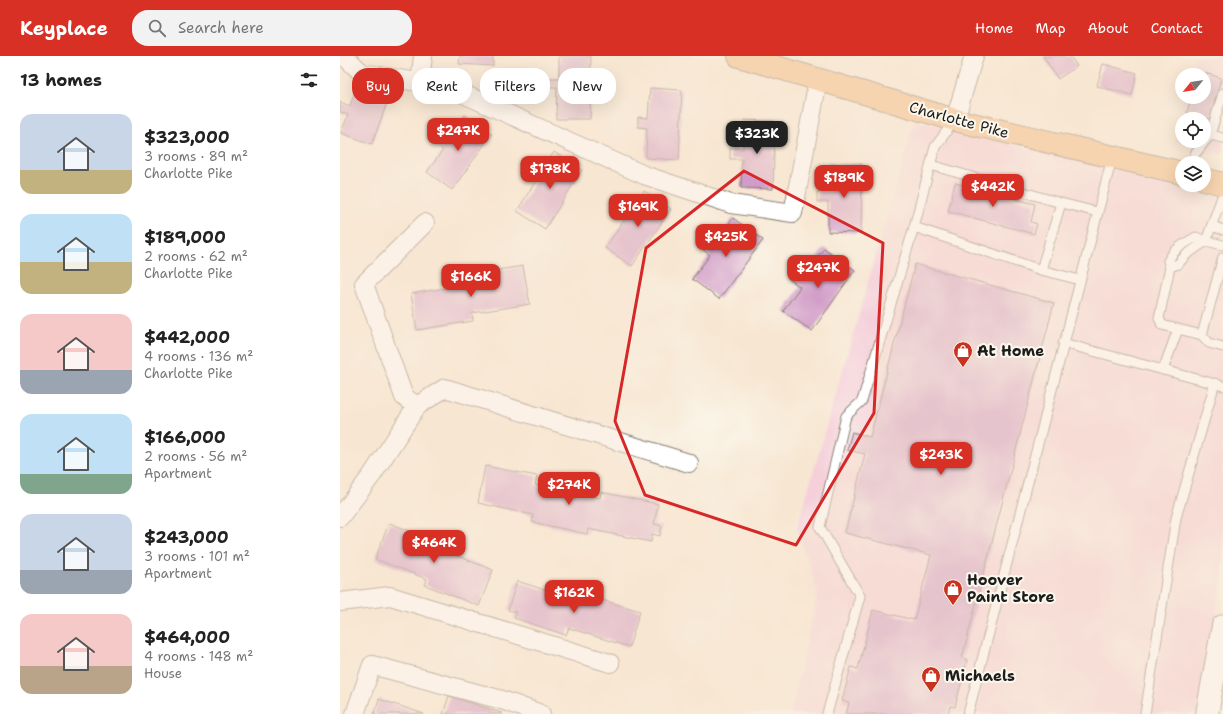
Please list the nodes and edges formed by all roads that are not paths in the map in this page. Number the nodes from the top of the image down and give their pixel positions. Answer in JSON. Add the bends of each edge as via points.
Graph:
{"nodes":[{"id":1,"x":344,"y":56,"type":"edge"},
{"id":2,"x":423,"y":56,"type":"edge"},
{"id":3,"x":739,"y":56,"type":"edge"},
{"id":4,"x":974,"y":56,"type":"edge"},
{"id":5,"x":422,"y":68,"type":"edge"},
{"id":6,"x":818,"y":80,"type":"junction"},
{"id":7,"x":412,"y":81,"type":"edge"},
{"id":8,"x":1223,"y":93,"type":"edge"},
{"id":9,"x":472,"y":98,"type":"edge"},
{"id":10,"x":954,"y":120,"type":"junction"},
{"id":11,"x":1211,"y":132,"type":"edge"},
{"id":12,"x":1211,"y":135,"type":"edge"},
{"id":13,"x":1223,"y":138,"type":"edge"},
{"id":14,"x":1112,"y":158,"type":"junction"},
{"id":15,"x":931,"y":165,"type":"junction"},
{"id":16,"x":1175,"y":172,"type":"edge"},
{"id":17,"x":1211,"y":181,"type":"edge"},
{"id":18,"x":1223,"y":184,"type":"edge"},
{"id":19,"x":1223,"y":194,"type":"edge"},
{"id":20,"x":1061,"y":203,"type":"junction"},
{"id":21,"x":1097,"y":212,"type":"junction"},
{"id":22,"x":425,"y":223,"type":"dead end"},
{"id":23,"x":1212,"y":226,"type":"junction"},
{"id":24,"x":914,"y":227,"type":"junction"},
{"id":25,"x":1223,"y":230,"type":"edge"},
{"id":26,"x":1206,"y":240,"type":"junction"},
{"id":27,"x":1223,"y":245,"type":"edge"},
{"id":28,"x":1223,"y":257,"type":"edge"},
{"id":29,"x":1041,"y":270,"type":"junction"},
{"id":30,"x":1080,"y":280,"type":"junction"},
{"id":31,"x":1178,"y":329,"type":"junction"},
{"id":32,"x":1202,"y":335,"type":"junction"},
{"id":33,"x":1064,"y":343,"type":"junction"},
{"id":34,"x":1223,"y":347,"type":"edge"},
{"id":35,"x":1163,"y":370,"type":"junction"},
{"id":36,"x":1219,"y":385,"type":"edge"},
{"id":37,"x":417,"y":406,"type":"junction"},
{"id":38,"x":689,"y":463,"type":"dead end"},
{"id":39,"x":340,"y":517,"type":"edge"},
{"id":40,"x":340,"y":602,"type":"edge"},
{"id":41,"x":1223,"y":626,"type":"edge"},
{"id":42,"x":610,"y":663,"type":"dead end"},
{"id":43,"x":1219,"y":665,"type":"edge"},
{"id":44,"x":355,"y":714,"type":"edge"},
{"id":45,"x":541,"y":714,"type":"edge"},
{"id":46,"x":827,"y":714,"type":"edge"},
{"id":47,"x":968,"y":714,"type":"edge"},
{"id":48,"x":1145,"y":714,"type":"edge"},
{"id":49,"x":1207,"y":714,"type":"edge"}],
"edges":[{"from":1,"to":7,"type":"street","via":[[362,73]]},
{"from":2,"to":5,"type":"street"},
{"from":3,"to":6,"type":"main road","name":"Charlotte Pike"},
{"from":4,"to":10,"type":"street"},
{"from":6,"to":9,"type":"street","via":[[793,214],[731,204],[644,175]]},
{"from":6,"to":10,"type":"main road","name":"Charlotte Pike"},
{"from":8,"to":11,"type":"lane"},
{"from":10,"to":14,"type":"main road","name":"Charlotte Pike"},
{"from":10,"to":15,"type":"lane","via":[[935,147]]},
{"from":12,"to":13,"type":"lane"},
{"from":14,"to":16,"type":"main road","name":"Charlotte Pike"},
{"from":14,"to":21,"type":"lane"},
{"from":15,"to":20,"type":"lane"},
{"from":15,"to":24,"type":"lane"},
{"from":17,"to":18,"type":"main road"},
{"from":19,"to":23,"type":"lane"},
{"from":20,"to":21,"type":"lane"},
{"from":20,"to":29,"type":"lane"},
{"from":21,"to":30,"type":"lane"},
{"from":22,"to":37,"type":"street","via":[[364,284],[404,397]]},
{"from":23,"to":25,"type":"lane"},
{"from":23,"to":26,"type":"lane"},
{"from":24,"to":29,"type":"lane"},
{"from":24,"to":46,"type":"lane","via":[[862,401],[846,416],[820,527],[860,596]]},
{"from":26,"to":27,"type":"lane"},
{"from":26,"to":31,"type":"lane","via":[[1178,264],[1170,267],[1159,318],[1162,325]]},
{"from":28,"to":32,"type":"lane"},
{"from":29,"to":30,"type":"lane"},
{"from":30,"to":33,"type":"lane"},
{"from":31,"to":32,"type":"lane"},
{"from":31,"to":35,"type":"lane"},
{"from":32,"to":34,"type":"lane","via":[[1209,343]]},
{"from":33,"to":35,"type":"lane"},
{"from":33,"to":47,"type":"lane"},
{"from":35,"to":36,"type":"lane"},
{"from":36,"to":48,"type":"lane","via":[[1176,518]]},
{"from":37,"to":38,"type":"street","via":[[445,388]]},
{"from":37,"to":39,"type":"street","via":[[372,475]]},
{"from":40,"to":42,"type":"street","via":[[390,596]]},
{"from":41,"to":43,"type":"street"},
{"from":43,"to":49,"type":"street"},
{"from":44,"to":45,"type":"street","via":[[372,665],[502,700]]}]}
